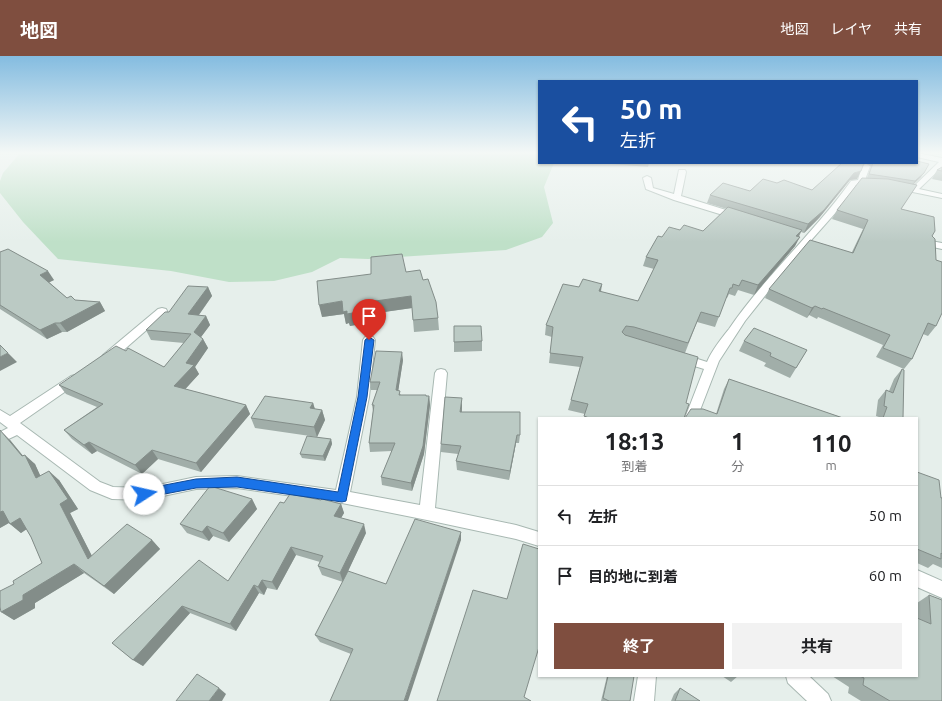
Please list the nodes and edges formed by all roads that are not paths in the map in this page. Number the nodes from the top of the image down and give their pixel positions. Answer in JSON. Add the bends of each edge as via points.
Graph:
{"nodes":[{"id":1,"x":648,"y":182,"type":"edge"},
{"id":2,"x":680,"y":182,"type":"edge"},
{"id":3,"x":861,"y":182,"type":"joint"},
{"id":4,"x":922,"y":182,"type":"edge"},
{"id":5,"x":914,"y":190,"type":"junction"},
{"id":6,"x":942,"y":196,"type":"edge"},
{"id":7,"x":677,"y":198,"type":"junction"},
{"id":8,"x":750,"y":220,"type":"edge"},
{"id":9,"x":931,"y":244,"type":"edge"},
{"id":10,"x":942,"y":246,"type":"edge"},
{"id":11,"x":162,"y":311,"type":"dead end"},
{"id":12,"x":369,"y":340,"type":"dead end"},
{"id":13,"x":673,"y":355,"type":"edge"},
{"id":14,"x":97,"y":364,"type":"edge"},
{"id":15,"x":711,"y":366,"type":"junction"},
{"id":16,"x":85,"y":372,"type":"edge"},
{"id":17,"x":441,"y":373,"type":"dead end"},
{"id":18,"x":691,"y":417,"type":"edge"},
{"id":19,"x":9,"y":422,"type":"edge"},
{"id":20,"x":0,"y":438,"type":"edge"},
{"id":21,"x":342,"y":497,"type":"junction"},
{"id":22,"x":427,"y":513,"type":"junction"},
{"id":23,"x":538,"y":538,"type":"edge"},
{"id":24,"x":918,"y":578,"type":"edge"},
{"id":25,"x":942,"y":590,"type":"edge"},
{"id":26,"x":647,"y":677,"type":"edge"},
{"id":27,"x":796,"y":677,"type":"edge"},
{"id":28,"x":644,"y":701,"type":"edge"},
{"id":29,"x":821,"y":701,"type":"edge"}],
"edges":[{"from":1,"to":7,"type":"street","via":[[650,189]]},
{"from":2,"to":7,"type":"street"},
{"from":3,"to":5,"type":"street"},
{"from":3,"to":15,"type":"street","via":[[854,183],[842,200],[805,237],[741,319]]},
{"from":4,"to":5,"type":"street"},
{"from":5,"to":6,"type":"street"},
{"from":7,"to":8,"type":"street"},
{"from":9,"to":10,"type":"street"},
{"from":11,"to":14,"type":"street"},
{"from":12,"to":21,"type":"street","via":[[363,397]]},
{"from":13,"to":15,"type":"street"},
{"from":15,"to":18,"type":"street"},
{"from":16,"to":19,"type":"street"},
{"from":17,"to":22,"type":"street"},
{"from":19,"to":20,"type":"street"},
{"from":19,"to":21,"type":"street","via":[[95,486],[112,493],[144,494],[196,483],[237,482]]},
{"from":21,"to":22,"type":"street"},
{"from":22,"to":23,"type":"street"},
{"from":24,"to":25,"type":"street"},
{"from":26,"to":28,"type":"street"},
{"from":27,"to":29,"type":"street"}]}
